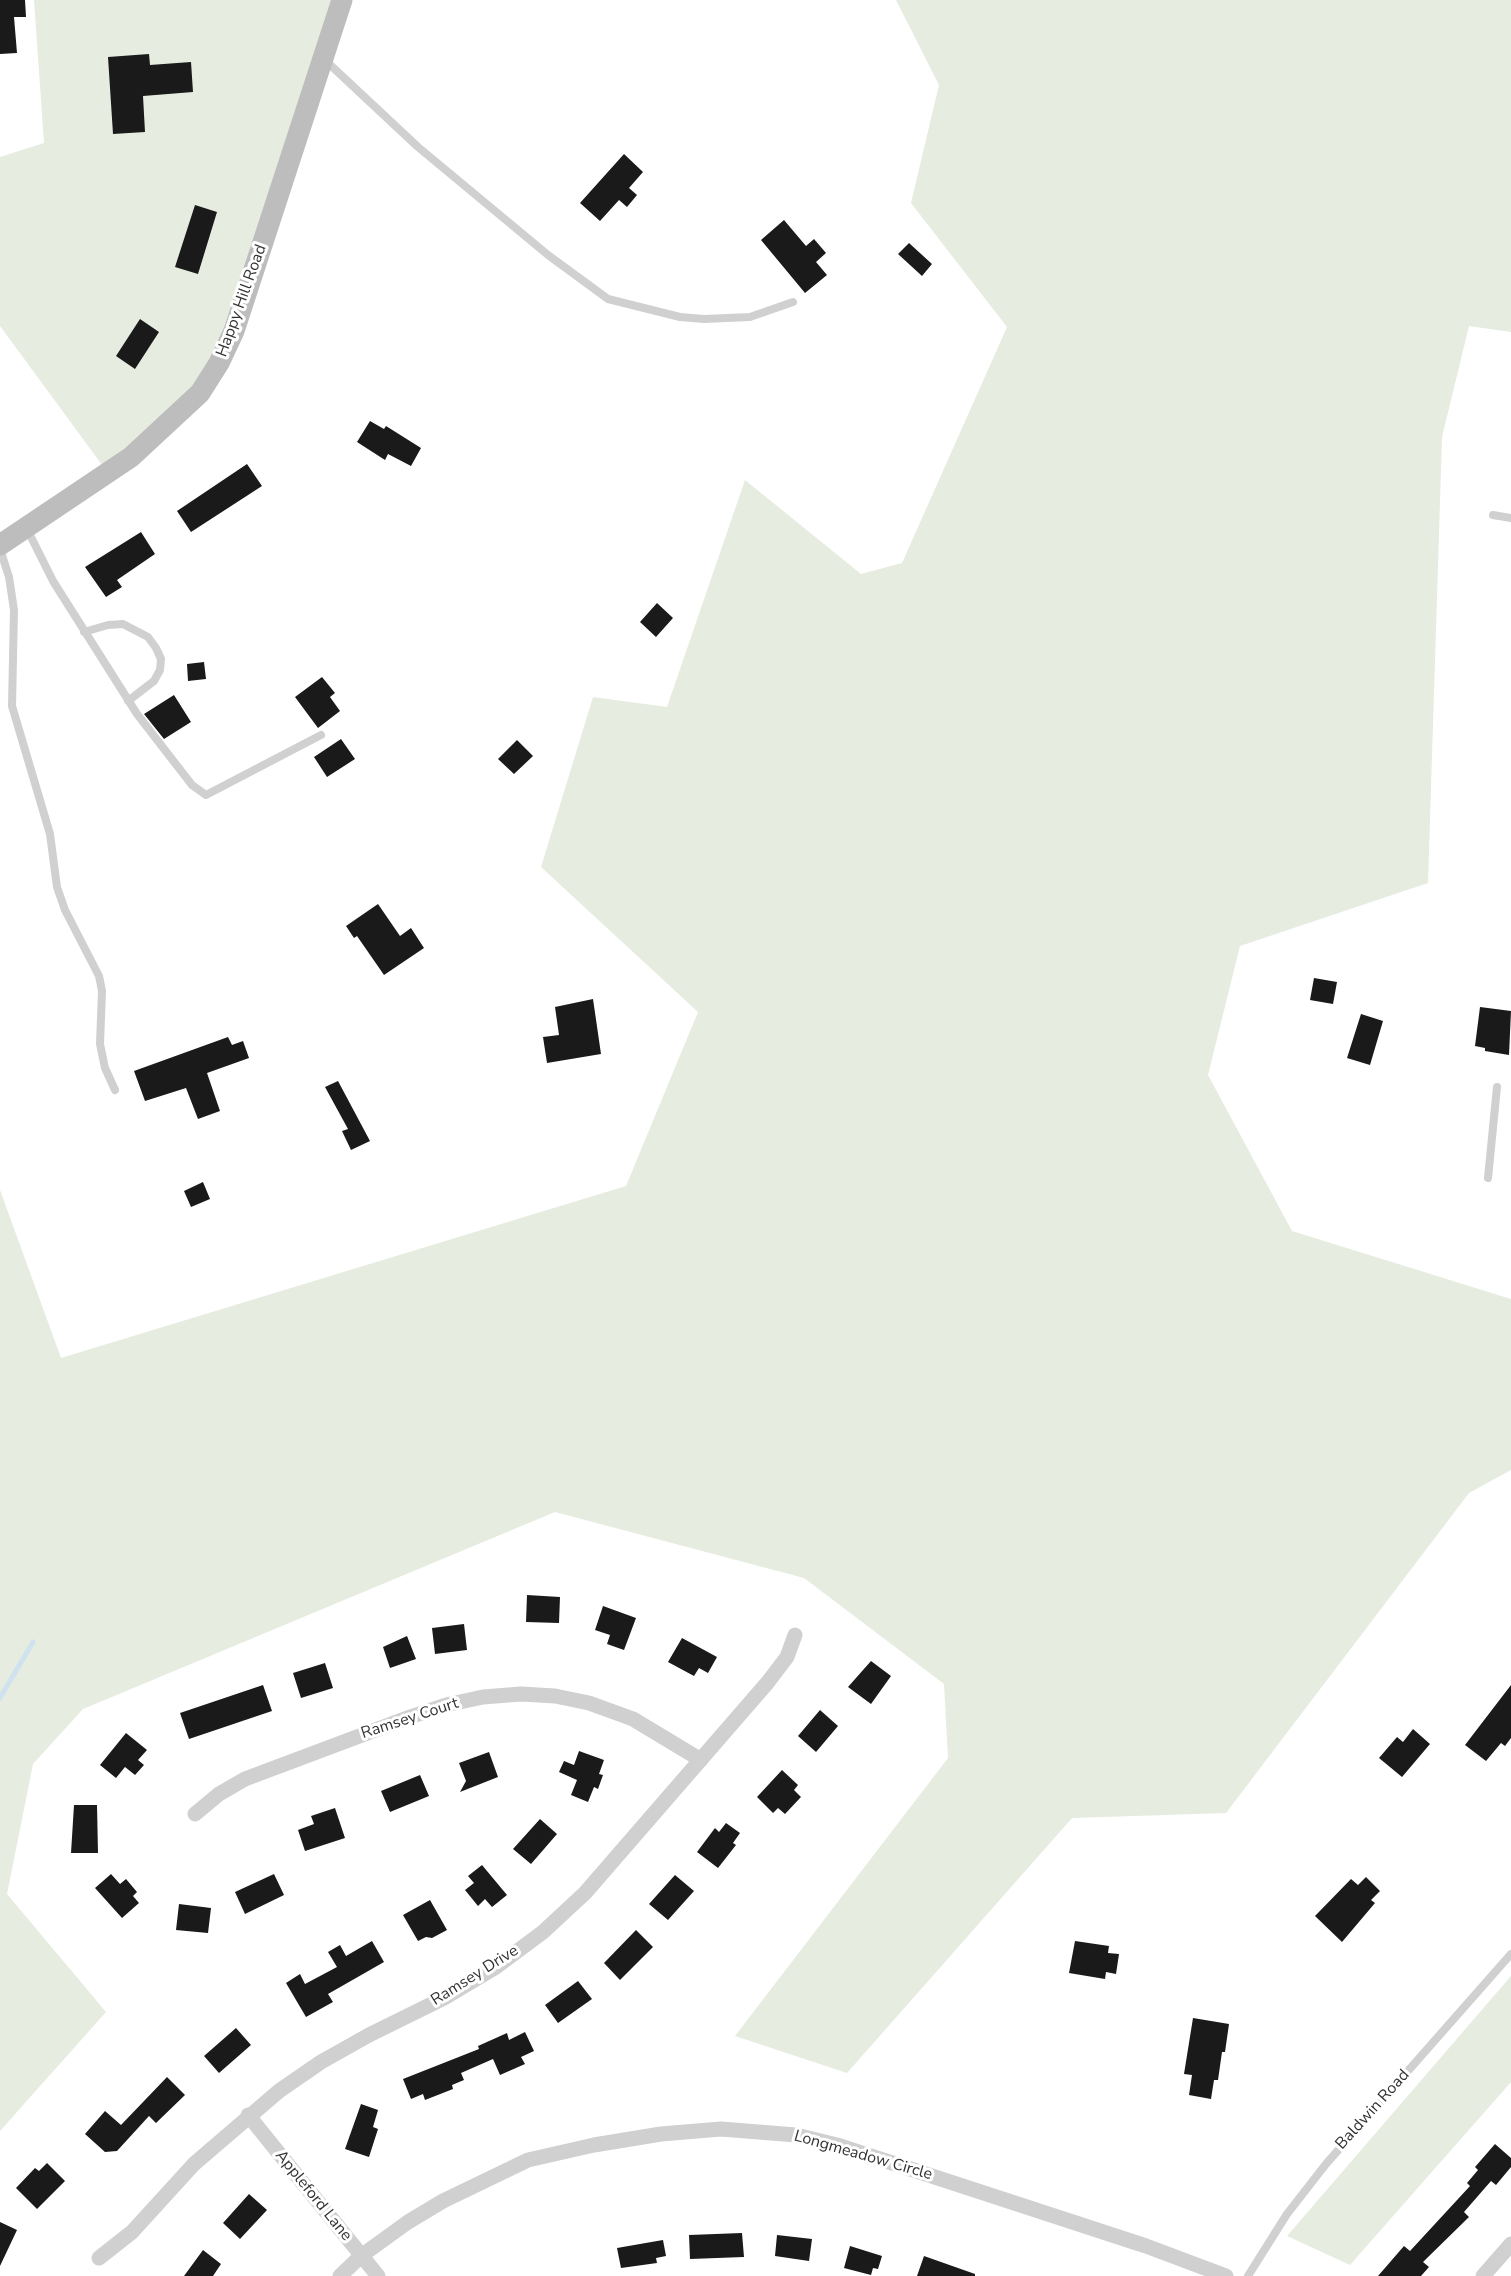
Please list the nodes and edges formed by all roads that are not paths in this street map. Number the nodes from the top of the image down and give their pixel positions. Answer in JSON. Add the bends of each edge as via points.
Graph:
{"nodes":[{"id":1,"x":342,"y":0,"type":"edge"},
{"id":2,"x":323,"y":58,"type":"junction"},
{"id":3,"x":793,"y":302,"type":"dead end"},
{"id":4,"x":1493,"y":515,"type":"dead end"},
{"id":5,"x":1511,"y":518,"type":"edge"},
{"id":6,"x":27,"y":528,"type":"junction"},
{"id":7,"x":0,"y":547,"type":"edge"},
{"id":8,"x":84,"y":632,"type":"junction"},
{"id":9,"x":128,"y":701,"type":"junction"},
{"id":10,"x":321,"y":735,"type":"dead end"},
{"id":11,"x":1497,"y":1087,"type":"dead end"},
{"id":12,"x":115,"y":1090,"type":"dead end"},
{"id":13,"x":1488,"y":1178,"type":"dead end"},
{"id":14,"x":795,"y":1635,"type":"dead end"},
{"id":15,"x":700,"y":1760,"type":"junction"},
{"id":16,"x":195,"y":1814,"type":"dead end"},
{"id":17,"x":1511,"y":1954,"type":"edge"},
{"id":18,"x":248,"y":2115,"type":"junction"},
{"id":19,"x":1511,"y":2244,"type":"edge"},
{"id":20,"x":361,"y":2256,"type":"junction"},
{"id":21,"x":99,"y":2258,"type":"dead end"},
{"id":22,"x":340,"y":2276,"type":"edge"},
{"id":23,"x":378,"y":2276,"type":"edge"},
{"id":24,"x":1226,"y":2276,"type":"edge"},
{"id":25,"x":1248,"y":2276,"type":"edge"},
{"id":26,"x":1483,"y":2276,"type":"edge"}],
"edges":[{"from":1,"to":2,"type":"street","name":"Happy Hill Road"},
{"from":2,"to":3,"type":"lane","via":[[418,147],[548,255],[608,299],[680,318],[704,319],[750,317]]},
{"from":2,"to":6,"type":"street","name":"Happy Hill Road","via":[[234,331],[213,373],[200,393],[131,458]]},
{"from":4,"to":5,"type":"lane"},
{"from":6,"to":7,"type":"street","name":"Happy Hill Road"},
{"from":6,"to":8,"type":"lane"},
{"from":7,"to":12,"type":"lane","via":[[14,610],[11,685],[16,723],[50,834],[57,887],[99,976],[100,1044]]},
{"from":8,"to":9,"type":"lane"},
{"from":8,"to":9,"type":"lane","via":[[123,624],[148,637],[156,648],[160,670],[154,681]]},
{"from":9,"to":10,"type":"lane","via":[[192,785],[206,795]]},
{"from":11,"to":13,"type":"lane"},
{"from":14,"to":15,"type":"street","name":"Ramsey Drive","via":[[787,1657],[768,1682]]},
{"from":15,"to":16,"type":"street","name":"Ramsey Court","via":[[633,1719],[589,1702],[521,1694],[483,1697],[410,1717],[245,1779]]},
{"from":15,"to":18,"type":"street","name":"Ramsey Drive","via":[[585,1893],[543,1932],[496,1967],[444,1998],[321,2062]]},
{"from":17,"to":25,"type":"lane","name":"Baldwin Road","via":[[1326,2164]]},
{"from":18,"to":20,"type":"street","name":"Appleford Lane"},
{"from":18,"to":21,"type":"street","name":"Ramsey Drive","via":[[194,2164],[132,2232]]},
{"from":19,"to":26,"type":"street"},
{"from":20,"to":22,"type":"street","name":"Longmeadow Circle"},
{"from":20,"to":23,"type":"street","name":"Appleford Lane"},
{"from":20,"to":24,"type":"street","name":"Longmeadow Circle","via":[[443,2201],[528,2160],[605,2143],[721,2129],[796,2135],[837,2145]]}]}
